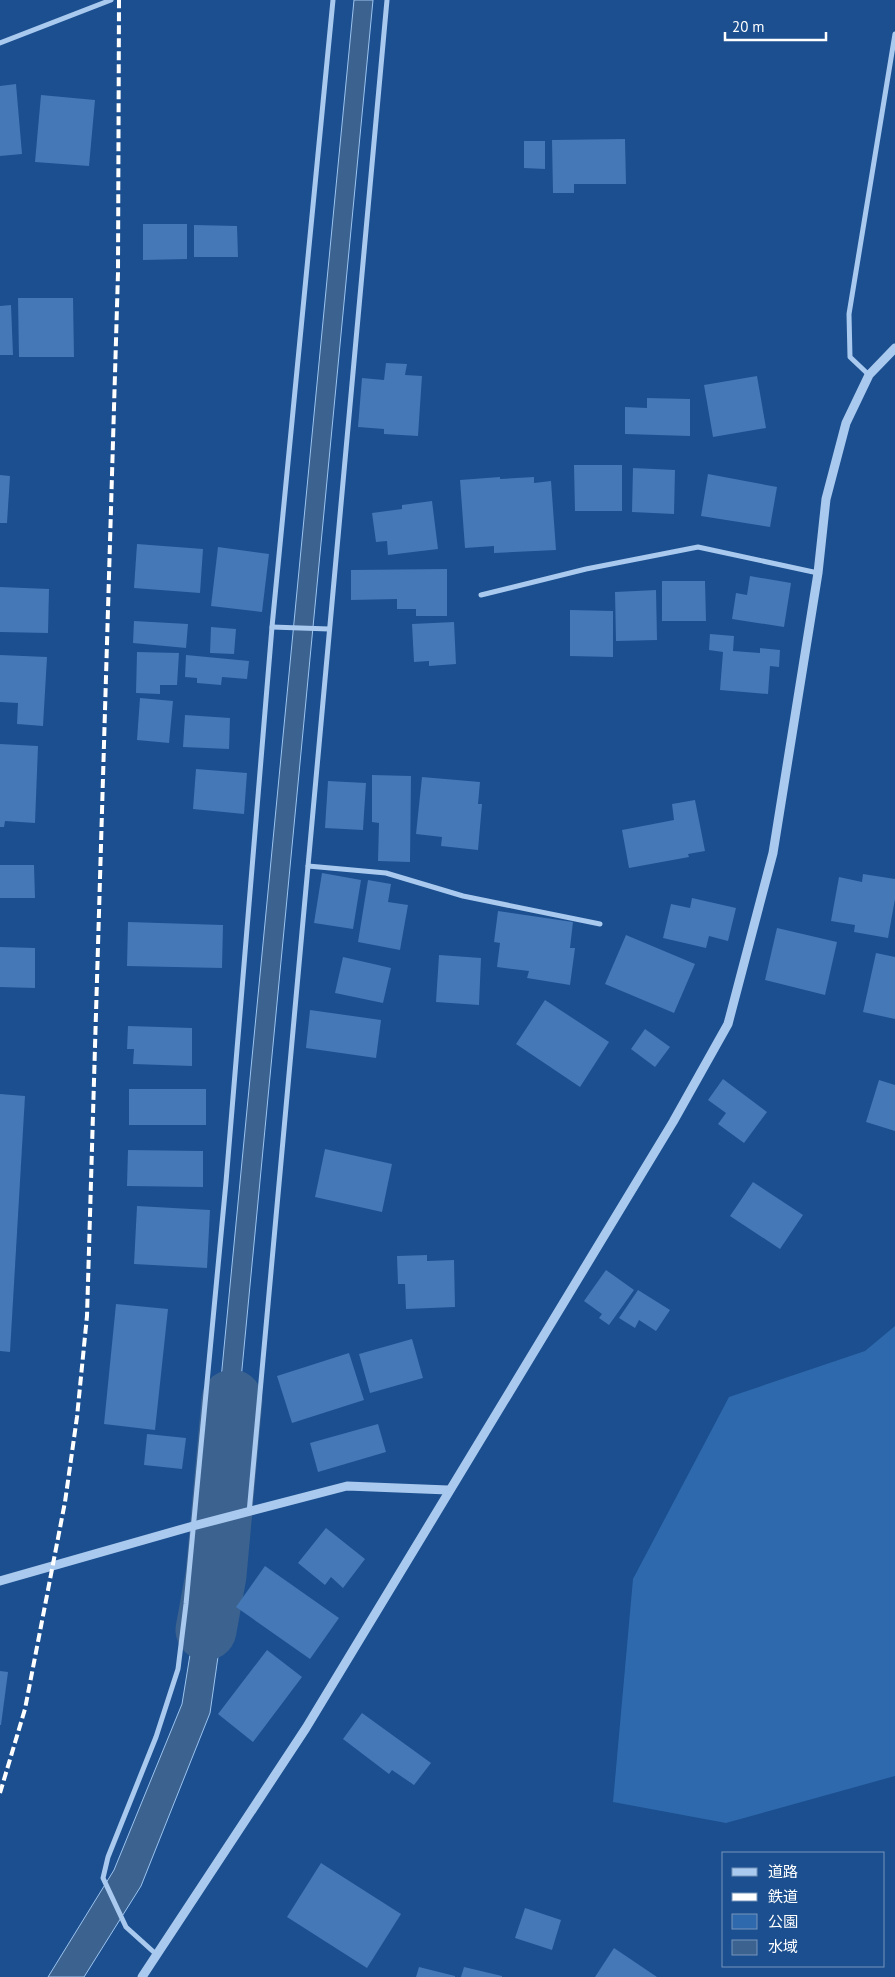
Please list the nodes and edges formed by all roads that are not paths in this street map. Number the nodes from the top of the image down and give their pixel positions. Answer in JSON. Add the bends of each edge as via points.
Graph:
{"nodes":[{"id":1,"x":111,"y":0,"type":"edge"},
{"id":2,"x":333,"y":0,"type":"edge"},
{"id":3,"x":386,"y":0,"type":"edge"},
{"id":4,"x":895,"y":34,"type":"edge"},
{"id":5,"x":0,"y":43,"type":"edge"},
{"id":6,"x":895,"y":348,"type":"edge"},
{"id":7,"x":869,"y":375,"type":"junction"},
{"id":8,"x":818,"y":572,"type":"junction"},
{"id":9,"x":481,"y":595,"type":"dead end"},
{"id":10,"x":272,"y":627,"type":"junction"},
{"id":11,"x":329,"y":629,"type":"junction"},
{"id":12,"x":308,"y":866,"type":"junction"},
{"id":13,"x":600,"y":924,"type":"dead end"},
{"id":14,"x":448,"y":1490,"type":"junction"},
{"id":15,"x":245,"y":1514,"type":"junction"},
{"id":16,"x":193,"y":1526,"type":"junction"},
{"id":17,"x":0,"y":1581,"type":"edge"},
{"id":18,"x":157,"y":1955,"type":"junction"},
{"id":19,"x":142,"y":1977,"type":"edge"}],
"edges":[{"from":1,"to":5,"type":"street"},
{"from":2,"to":10,"type":"street"},
{"from":3,"to":11,"type":"street"},
{"from":4,"to":7,"type":"street","via":[[849,314],[850,357]]},
{"from":6,"to":7,"type":"street"},
{"from":7,"to":8,"type":"street","via":[[846,423],[826,499]]},
{"from":8,"to":9,"type":"street","via":[[698,547],[586,569]]},
{"from":8,"to":14,"type":"street","via":[[773,853],[728,1024],[673,1122]]},
{"from":10,"to":11,"type":"street"},
{"from":10,"to":16,"type":"street","via":[[227,1172]]},
{"from":11,"to":12,"type":"street"},
{"from":12,"to":13,"type":"street","via":[[386,873],[463,896]]},
{"from":12,"to":15,"type":"street"},
{"from":14,"to":15,"type":"street","via":[[347,1486]]},
{"from":14,"to":18,"type":"street","via":[[306,1728]]},
{"from":15,"to":16,"type":"street"},
{"from":16,"to":17,"type":"street"},
{"from":16,"to":18,"type":"street","via":[[178,1670],[103,1878],[126,1927]]},
{"from":18,"to":19,"type":"street"}]}
